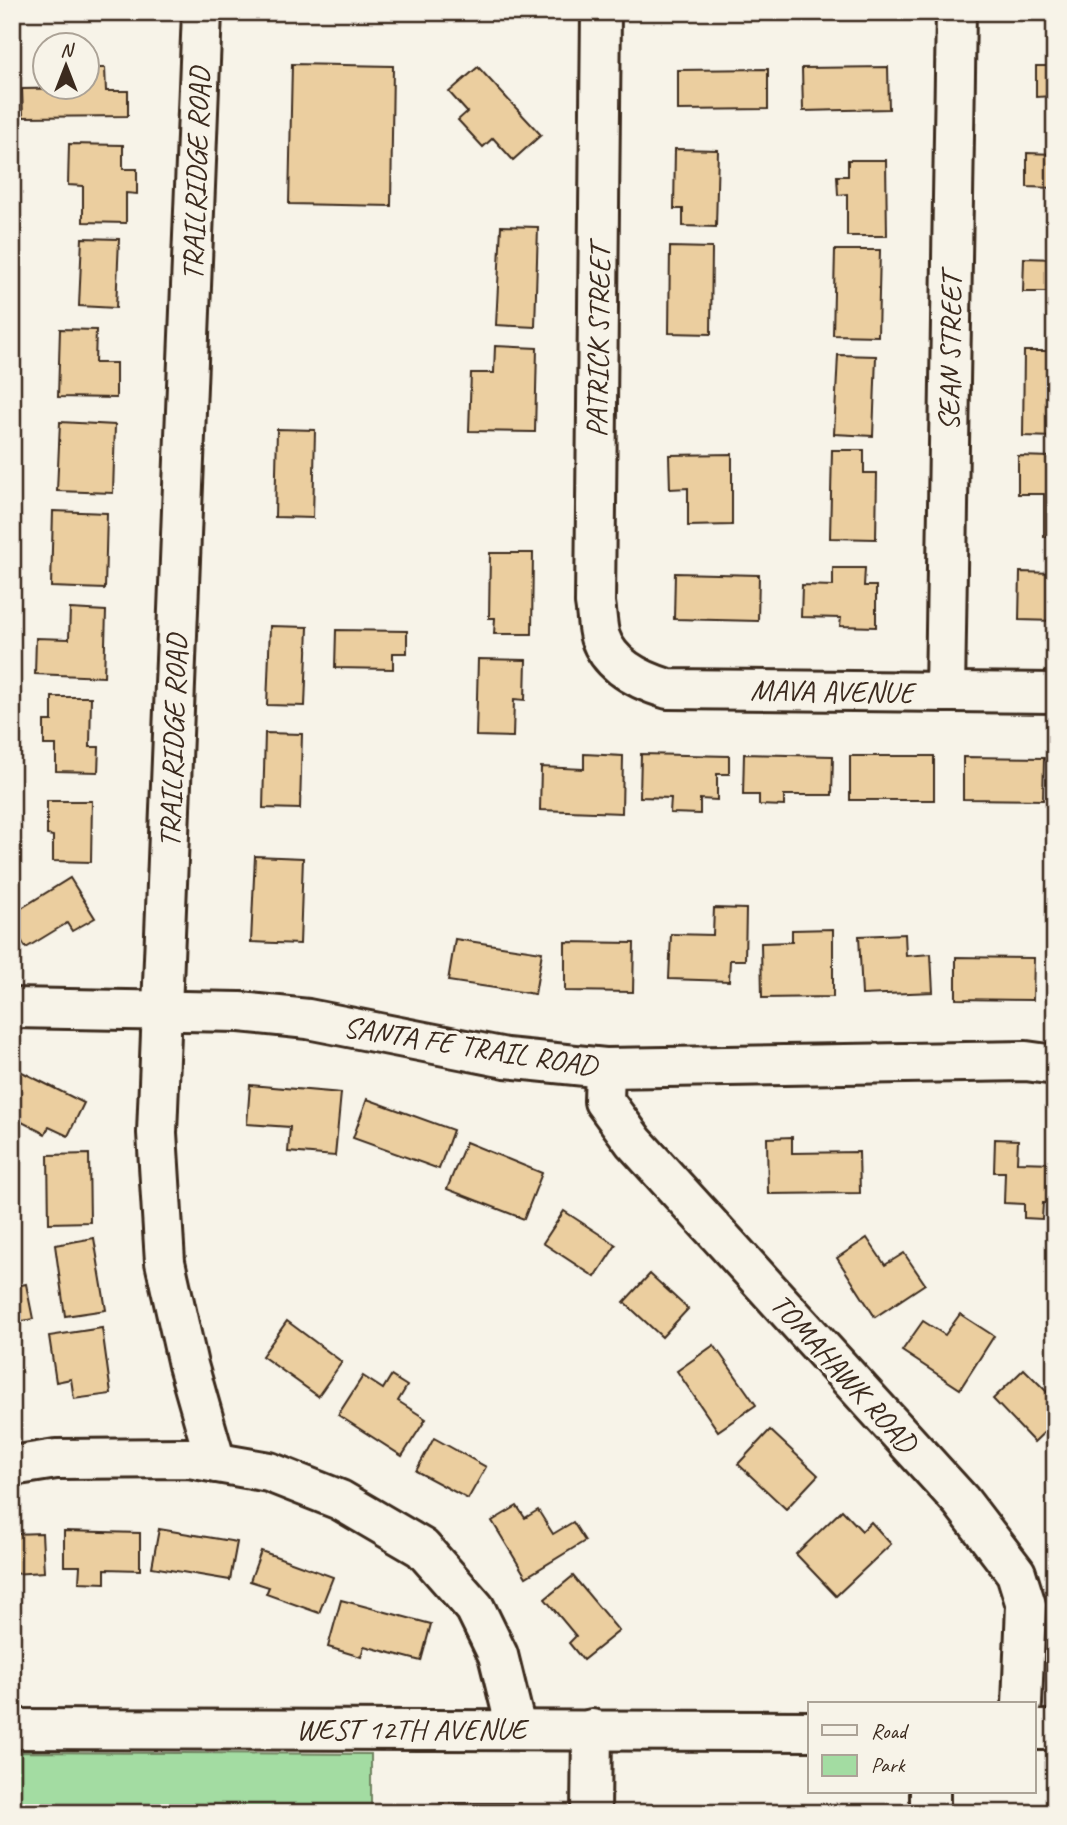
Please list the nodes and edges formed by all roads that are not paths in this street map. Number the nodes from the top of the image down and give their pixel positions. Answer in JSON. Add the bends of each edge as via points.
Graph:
{"nodes":[{"id":1,"x":202,"y":12,"type":"edge"},
{"id":2,"x":601,"y":12,"type":"edge"},
{"id":3,"x":956,"y":12,"type":"edge"},
{"id":4,"x":617,"y":663,"type":"joint"},
{"id":5,"x":945,"y":692,"type":"junction"},
{"id":6,"x":1055,"y":693,"type":"edge"},
{"id":7,"x":12,"y":1008,"type":"edge"},
{"id":8,"x":162,"y":1011,"type":"junction"},
{"id":9,"x":1055,"y":1065,"type":"edge"},
{"id":10,"x":605,"y":1068,"type":"junction"},
{"id":11,"x":216,"y":1463,"type":"junction"},
{"id":12,"x":12,"y":1466,"type":"edge"},
{"id":13,"x":1022,"y":1702,"type":"edge"},
{"id":14,"x":516,"y":1728,"type":"junction"},
{"id":15,"x":12,"y":1729,"type":"edge"},
{"id":16,"x":592,"y":1729,"type":"junction"},
{"id":17,"x":1036,"y":1730,"type":"edge"},
{"id":18,"x":1055,"y":1730,"type":"edge"},
{"id":19,"x":808,"y":1731,"type":"edge"},
{"id":20,"x":930,"y":1794,"type":"edge"},
{"id":21,"x":591,"y":1813,"type":"edge"},
{"id":22,"x":930,"y":1813,"type":"edge"}],
"edges":[{"from":1,"to":8,"type":"street","name":"TRAILRIDGE ROAD"},
{"from":2,"to":4,"type":"street","name":"PATRICK STREET","via":[[595,603],[600,638]]},
{"from":3,"to":5,"type":"street","name":"SEAN STREET"},
{"from":4,"to":5,"type":"street","name":"MAVA AVENUE","via":[[643,682],[668,689]]},
{"from":5,"to":6,"type":"street","name":"MAVA AVENUE"},
{"from":7,"to":8,"type":"street","name":"SANTA FE TRAIL ROAD"},
{"from":8,"to":10,"type":"street","name":"SANTA FE TRAIL ROAD","via":[[308,1019],[506,1058]]},
{"from":8,"to":11,"type":"street","name":"TRAILRIDGE ROAD","via":[[157,1133],[165,1262]]},
{"from":9,"to":10,"type":"street","name":"SANTA FE TRAIL ROAD","via":[[1026,1061]]},
{"from":10,"to":13,"type":"street","name":"TOMAHAWK ROAD","via":[[604,1101],[634,1142],[961,1501],[1016,1573],[1026,1605]]},
{"from":11,"to":12,"type":"street","via":[[189,1458],[56,1459]]},
{"from":11,"to":14,"type":"street","via":[[269,1472],[340,1500],[422,1548],[475,1608],[498,1655]]},
{"from":14,"to":15,"type":"street","name":"WEST 12TH AVENUE"},
{"from":14,"to":16,"type":"street","name":"WEST 12TH AVENUE"},
{"from":16,"to":19,"type":"street","name":"WEST 12TH AVENUE"},
{"from":16,"to":21,"type":"street"},
{"from":17,"to":18,"type":"street"},
{"from":20,"to":22,"type":"street"}]}
